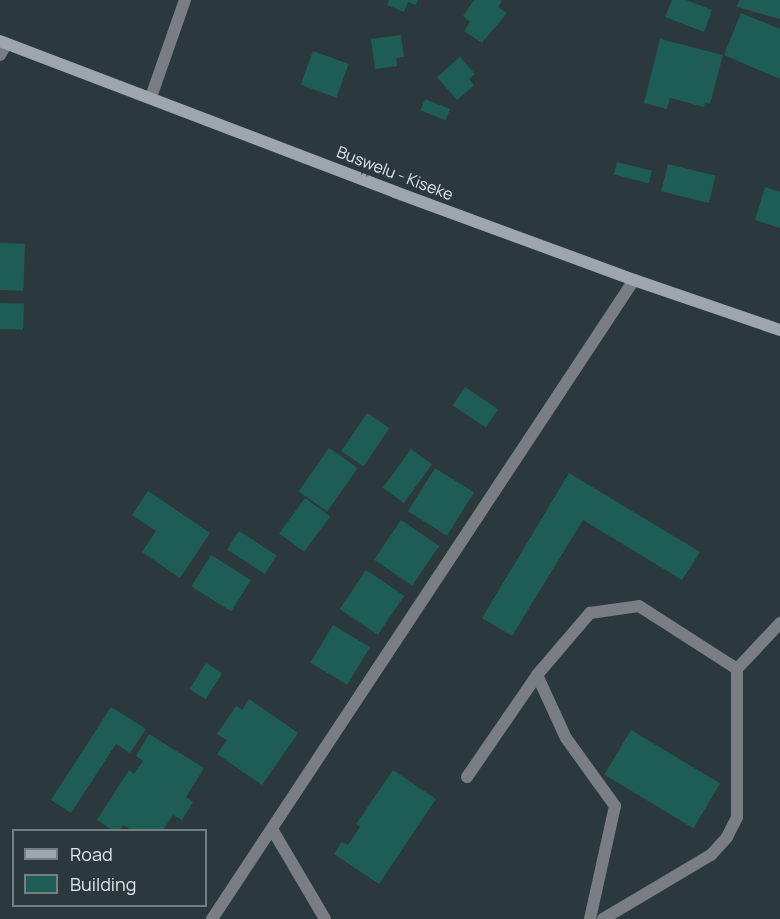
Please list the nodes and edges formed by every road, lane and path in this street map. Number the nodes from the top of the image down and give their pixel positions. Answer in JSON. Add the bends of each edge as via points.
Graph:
{"nodes":[{"id":1,"x":184,"y":0,"type":"edge"},
{"id":2,"x":3,"y":42,"type":"edge"},
{"id":3,"x":0,"y":55,"type":"edge"},
{"id":4,"x":151,"y":97,"type":"junction"},
{"id":5,"x":634,"y":280,"type":"junction"},
{"id":6,"x":780,"y":330,"type":"edge"},
{"id":7,"x":780,"y":623,"type":"edge"},
{"id":8,"x":737,"y":669,"type":"junction"},
{"id":9,"x":537,"y":675,"type":"junction"},
{"id":10,"x":466,"y":777,"type":"dead end"},
{"id":11,"x":272,"y":829,"type":"junction"},
{"id":12,"x":212,"y":919,"type":"edge"},
{"id":13,"x":325,"y":919,"type":"edge"},
{"id":14,"x":590,"y":919,"type":"edge"},
{"id":15,"x":603,"y":919,"type":"edge"}],
"edges":[{"from":1,"to":4,"type":"street"},
{"from":2,"to":3,"type":"street"},
{"from":2,"to":4,"type":"main road","name":"Buswelu - Kiseke"},
{"from":4,"to":5,"type":"main road","name":"Buswelu - Kiseke"},
{"from":5,"to":6,"type":"main road","name":"Buswelu - Kiseke"},
{"from":5,"to":11,"type":"street"},
{"from":7,"to":8,"type":"street"},
{"from":8,"to":9,"type":"street","via":[[639,606],[590,613]]},
{"from":8,"to":15,"type":"street","via":[[737,817],[727,837],[711,855]]},
{"from":9,"to":10,"type":"street"},
{"from":9,"to":14,"type":"street","via":[[566,738],[615,806]]},
{"from":11,"to":12,"type":"street"},
{"from":11,"to":13,"type":"street"}]}
